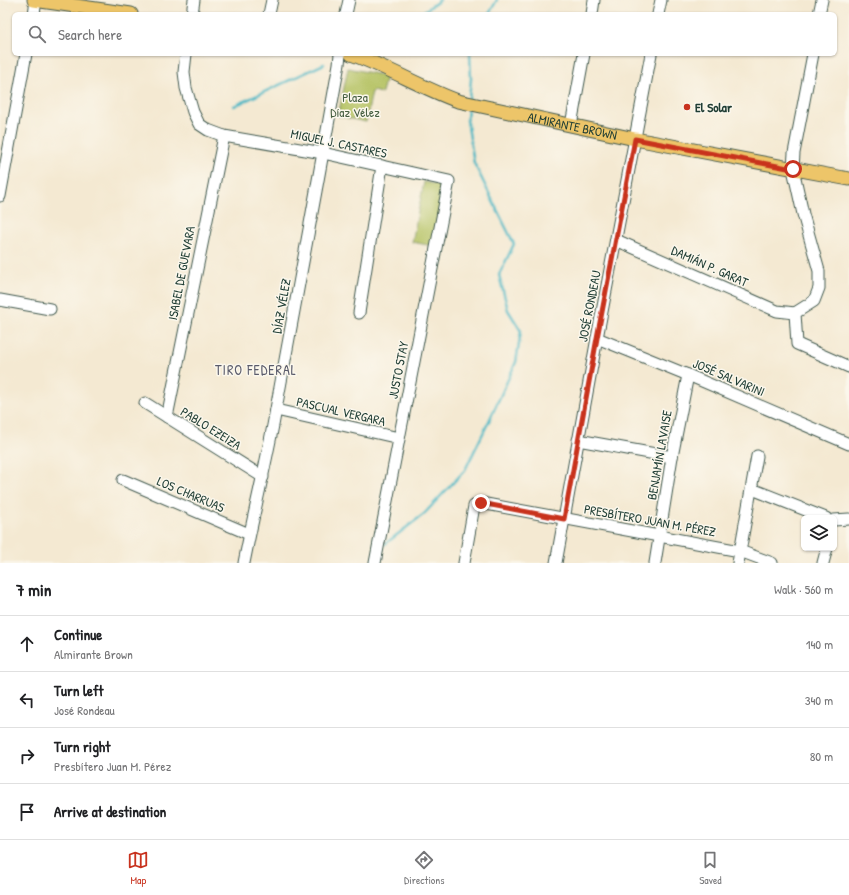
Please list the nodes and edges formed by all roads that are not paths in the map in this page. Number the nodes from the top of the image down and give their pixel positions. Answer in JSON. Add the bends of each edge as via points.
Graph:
{"nodes":[{"id":1,"x":35,"y":0,"type":"edge"},
{"id":2,"x":194,"y":0,"type":"edge"},
{"id":3,"x":272,"y":0,"type":"edge"},
{"id":4,"x":349,"y":0,"type":"edge"},
{"id":5,"x":594,"y":0,"type":"edge"},
{"id":6,"x":661,"y":0,"type":"edge"},
{"id":7,"x":822,"y":0,"type":"edge"},
{"id":8,"x":34,"y":12,"type":"edge"},
{"id":9,"x":117,"y":12,"type":"edge"},
{"id":10,"x":192,"y":12,"type":"edge"},
{"id":11,"x":269,"y":12,"type":"edge"},
{"id":12,"x":346,"y":12,"type":"edge"},
{"id":13,"x":592,"y":12,"type":"edge"},
{"id":14,"x":658,"y":12,"type":"edge"},
{"id":15,"x":820,"y":12,"type":"edge"},
{"id":16,"x":26,"y":56,"type":"edge"},
{"id":17,"x":186,"y":56,"type":"edge"},
{"id":18,"x":340,"y":56,"type":"edge"},
{"id":19,"x":356,"y":56,"type":"edge"},
{"id":20,"x":584,"y":56,"type":"edge"},
{"id":21,"x":651,"y":56,"type":"edge"},
{"id":22,"x":812,"y":56,"type":"edge"},
{"id":23,"x":570,"y":125,"type":"junction"},
{"id":24,"x":224,"y":136,"type":"junction"},
{"id":25,"x":635,"y":139,"type":"junction"},
{"id":26,"x":323,"y":153,"type":"junction"},
{"id":27,"x":382,"y":166,"type":"junction"},
{"id":28,"x":793,"y":169,"type":"junction"},
{"id":29,"x":849,"y":179,"type":"edge"},
{"id":30,"x":449,"y":181,"type":"joint"},
{"id":31,"x":0,"y":196,"type":"edge"},
{"id":32,"x":616,"y":240,"type":"junction"},
{"id":33,"x":0,"y":300,"type":"edge"},
{"id":34,"x":50,"y":309,"type":"dead end"},
{"id":35,"x":359,"y":313,"type":"dead end"},
{"id":36,"x":795,"y":313,"type":"junction"},
{"id":37,"x":597,"y":338,"type":"junction"},
{"id":38,"x":849,"y":367,"type":"edge"},
{"id":39,"x":688,"y":375,"type":"junction"},
{"id":40,"x":145,"y":403,"type":"dead end"},
{"id":41,"x":276,"y":410,"type":"junction"},
{"id":42,"x":167,"y":416,"type":"junction"},
{"id":43,"x":399,"y":438,"type":"junction"},
{"id":44,"x":578,"y":440,"type":"junction"},
{"id":45,"x":849,"y":444,"type":"edge"},
{"id":46,"x":757,"y":456,"type":"dead end"},
{"id":47,"x":672,"y":457,"type":"junction"},
{"id":48,"x":263,"y":477,"type":"junction"},
{"id":49,"x":123,"y":480,"type":"dead end"},
{"id":50,"x":752,"y":489,"type":"junction"},
{"id":51,"x":818,"y":515,"type":"edge"},
{"id":52,"x":564,"y":519,"type":"junction"},
{"id":53,"x":849,"y":519,"type":"edge"},
{"id":54,"x":837,"y":520,"type":"edge"},
{"id":55,"x":249,"y":534,"type":"junction"},
{"id":56,"x":660,"y":536,"type":"junction"},
{"id":57,"x":740,"y":551,"type":"junction"},
{"id":58,"x":826,"y":551,"type":"edge"},
{"id":59,"x":244,"y":563,"type":"edge"},
{"id":60,"x":375,"y":563,"type":"edge"},
{"id":61,"x":464,"y":563,"type":"edge"},
{"id":62,"x":556,"y":563,"type":"edge"},
{"id":63,"x":655,"y":563,"type":"edge"},
{"id":64,"x":738,"y":563,"type":"edge"},
{"id":65,"x":772,"y":563,"type":"edge"},
{"id":66,"x":824,"y":563,"type":"edge"}],
"edges":[{"from":1,"to":8,"type":"street"},
{"from":1,"to":9,"type":"main road"},
{"from":2,"to":10,"type":"street"},
{"from":3,"to":11,"type":"street"},
{"from":4,"to":12,"type":"street"},
{"from":5,"to":13,"type":"street"},
{"from":6,"to":14,"type":"street"},
{"from":7,"to":15,"type":"street"},
{"from":16,"to":31,"type":"street"},
{"from":17,"to":24,"type":"street","name":"MIGUEL J. CASTARES","via":[[186,88],[193,112],[199,124]]},
{"from":18,"to":26,"type":"street","name":"DÍAZ VÉLEZ"},
{"from":19,"to":23,"type":"main road","name":"ALMIRANTE BROWN","via":[[458,101]]},
{"from":20,"to":23,"type":"street"},
{"from":21,"to":25,"type":"street","name":"JOSÉ RONDEAU"},
{"from":22,"to":28,"type":"street"},
{"from":23,"to":25,"type":"main road","name":"ALMIRANTE BROWN"},
{"from":24,"to":26,"type":"street","name":"MIGUEL J. CASTARES"},
{"from":24,"to":42,"type":"street","name":"ISABEL DE GUEVARA"},
{"from":25,"to":28,"type":"main road","name":"ALMIRANTE BROWN"},
{"from":25,"to":32,"type":"street","name":"JOSÉ RONDEAU"},
{"from":26,"to":27,"type":"street","name":"MIGUEL J. CASTARES"},
{"from":26,"to":41,"type":"street","name":"DÍAZ VÉLEZ"},
{"from":27,"to":30,"type":"street","name":"MIGUEL J. CASTARES"},
{"from":27,"to":35,"type":"street"},
{"from":28,"to":29,"type":"main road","name":"ALMIRANTE BROWN"},
{"from":28,"to":36,"type":"street","via":[[820,288],[814,301]]},
{"from":30,"to":43,"type":"street","name":"JUSTO STAY"},
{"from":32,"to":36,"type":"street","name":"DAMIÁN P. GARAT","via":[[777,311]]},
{"from":32,"to":37,"type":"street","name":"JOSÉ RONDEAU"},
{"from":33,"to":34,"type":"street"},
{"from":36,"to":38,"type":"street","via":[[797,344]]},
{"from":37,"to":39,"type":"street","name":"JOSÉ SALVARINI"},
{"from":37,"to":44,"type":"street","name":"JOSÉ RONDEAU"},
{"from":39,"to":45,"type":"street","name":"JOSÉ SALVARINI"},
{"from":39,"to":47,"type":"street","name":"BENJAMÍN LAVAISE"},
{"from":40,"to":42,"type":"street","name":"PABLO EZEIZA"},
{"from":41,"to":43,"type":"street","name":"PASCUAL VERGARA"},
{"from":41,"to":48,"type":"street","name":"DÍAZ VÉLEZ"},
{"from":42,"to":48,"type":"street","name":"PABLO EZEIZA"},
{"from":43,"to":60,"type":"street","name":"JUSTO STAY"},
{"from":44,"to":47,"type":"street"},
{"from":44,"to":52,"type":"street","name":"JOSÉ RONDEAU"},
{"from":46,"to":50,"type":"street"},
{"from":47,"to":56,"type":"street","name":"BENJAMÍN LAVAISE"},
{"from":48,"to":55,"type":"street","name":"DÍAZ VÉLEZ"},
{"from":49,"to":55,"type":"street","name":"LOS CHARRUAS"},
{"from":50,"to":51,"type":"street"},
{"from":50,"to":57,"type":"street"},
{"from":52,"to":56,"type":"street","name":"PRESBÍTERO JUAN M. PÉREZ"},
{"from":52,"to":61,"type":"street","name":"PRESBÍTERO JUAN M. PÉREZ","via":[[481,503],[474,506]]},
{"from":52,"to":62,"type":"street","name":"JOSÉ RONDEAU"},
{"from":53,"to":54,"type":"street"},
{"from":55,"to":59,"type":"street","name":"DÍAZ VÉLEZ"},
{"from":56,"to":57,"type":"street","name":"PRESBÍTERO JUAN M. PÉREZ"},
{"from":56,"to":63,"type":"street","name":"BENJAMÍN LAVAISE"},
{"from":57,"to":64,"type":"street"},
{"from":57,"to":65,"type":"street","name":"PRESBÍTERO JUAN M. PÉREZ"},
{"from":58,"to":66,"type":"street"}]}
